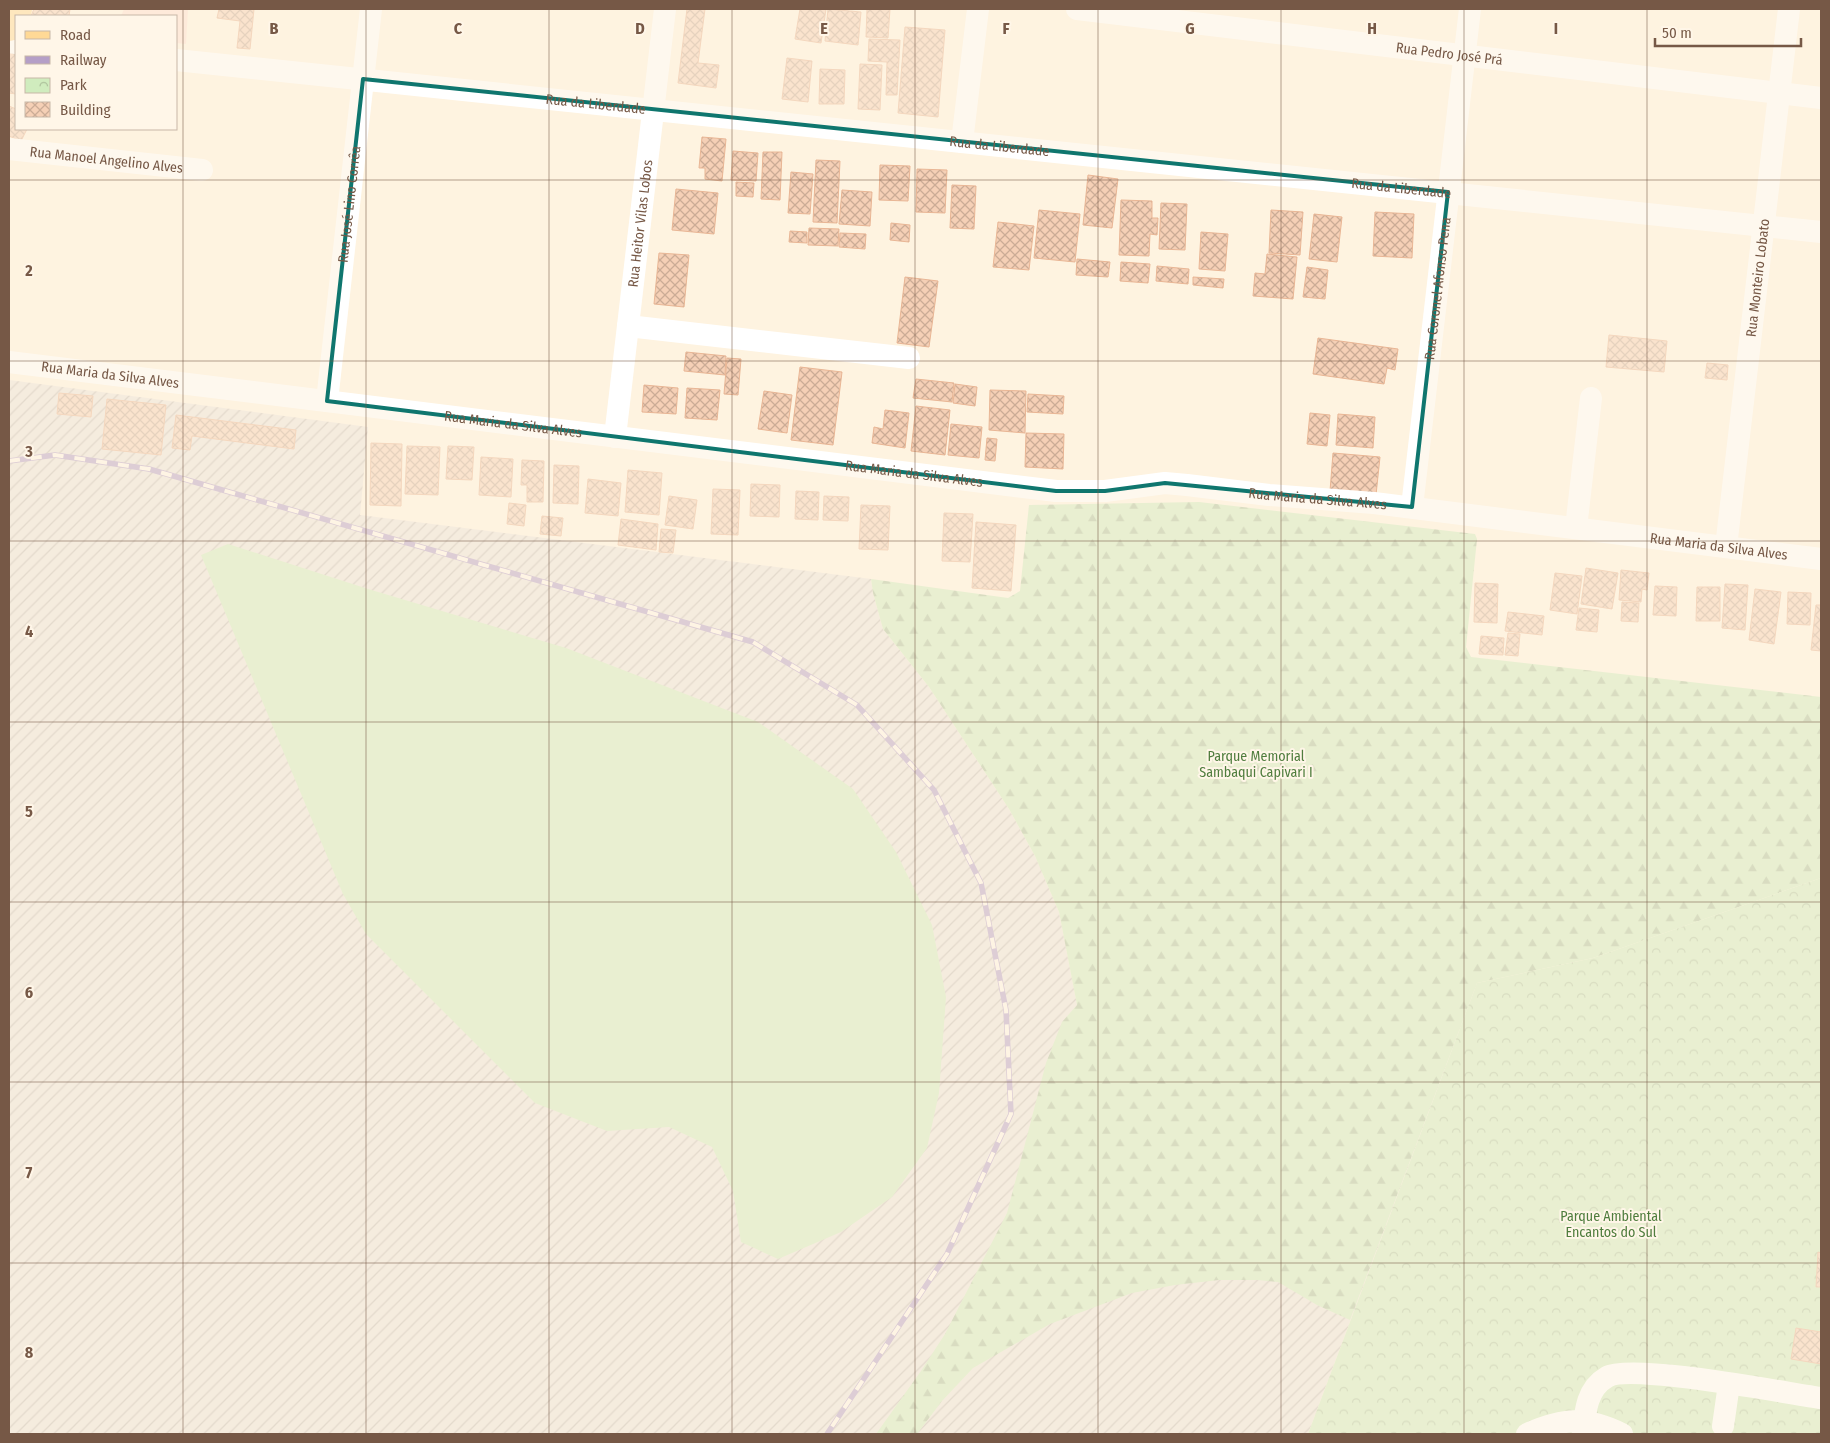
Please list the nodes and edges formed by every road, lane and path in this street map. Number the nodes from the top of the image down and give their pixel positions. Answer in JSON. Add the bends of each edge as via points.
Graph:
{"nodes":[{"id":1,"x":18,"y":9,"type":"edge"},
{"id":2,"x":371,"y":9,"type":"edge"},
{"id":3,"x":665,"y":9,"type":"edge"},
{"id":4,"x":978,"y":9,"type":"edge"},
{"id":5,"x":1077,"y":9,"type":"edge"},
{"id":6,"x":1470,"y":9,"type":"edge"},
{"id":7,"x":1789,"y":9,"type":"edge"},
{"id":8,"x":9,"y":27,"type":"edge"},
{"id":9,"x":1464,"y":55,"type":"junction"},
{"id":10,"x":178,"y":60,"type":"edge"},
{"id":11,"x":363,"y":79,"type":"junction"},
{"id":12,"x":1780,"y":93,"type":"junction"},
{"id":13,"x":1821,"y":98,"type":"edge"},
{"id":14,"x":653,"y":109,"type":"junction"},
{"id":15,"x":962,"y":142,"type":"junction"},
{"id":16,"x":9,"y":149,"type":"edge"},
{"id":17,"x":202,"y":170,"type":"dead end"},
{"id":18,"x":1448,"y":192,"type":"junction"},
{"id":19,"x":1764,"y":225,"type":"junction"},
{"id":20,"x":1821,"y":232,"type":"edge"},
{"id":21,"x":628,"y":326,"type":"junction"},
{"id":22,"x":909,"y":358,"type":"dead end"},
{"id":23,"x":9,"y":362,"type":"edge"},
{"id":24,"x":1591,"y":398,"type":"dead end"},
{"id":25,"x":327,"y":401,"type":"junction"},
{"id":26,"x":615,"y":437,"type":"junction"},
{"id":27,"x":1412,"y":507,"type":"junction"},
{"id":28,"x":1576,"y":528,"type":"junction"},
{"id":29,"x":1726,"y":547,"type":"junction"},
{"id":30,"x":1821,"y":559,"type":"edge"},
{"id":31,"x":1729,"y":1384,"type":"junction"},
{"id":32,"x":1821,"y":1398,"type":"edge"},
{"id":33,"x":1723,"y":1426,"type":"dead end"},
{"id":34,"x":1584,"y":1427,"type":"edge"},
{"id":35,"x":1527,"y":1434,"type":"edge"},
{"id":36,"x":1622,"y":1434,"type":"edge"}],
"edges":[{"from":1,"to":8,"type":"main road"},
{"from":2,"to":11,"type":"street","name":"Rua José Lino Corrêa"},
{"from":3,"to":14,"type":"street","name":"Rua Heitor Vilas Lobos"},
{"from":4,"to":15,"type":"street"},
{"from":5,"to":9,"type":"street","name":"Rua Pedro José Prá"},
{"from":6,"to":9,"type":"street","name":"Rua Coronel Afonso Pena"},
{"from":7,"to":12,"type":"street","name":"Rua Monteiro Lobato"},
{"from":9,"to":12,"type":"street","name":"Rua Pedro José Prá"},
{"from":9,"to":18,"type":"street","name":"Rua Coronel Afonso Pena"},
{"from":10,"to":11,"type":"street","name":"Rua da Liberdade"},
{"from":11,"to":14,"type":"street","name":"Rua da Liberdade"},
{"from":11,"to":25,"type":"street","name":"Rua José Lino Corrêa"},
{"from":12,"to":13,"type":"street","name":"Rua Pedro José Prá"},
{"from":12,"to":19,"type":"street","name":"Rua Monteiro Lobato"},
{"from":14,"to":15,"type":"street","name":"Rua da Liberdade"},
{"from":14,"to":21,"type":"street","name":"Rua Heitor Vilas Lobos"},
{"from":15,"to":18,"type":"street","name":"Rua da Liberdade"},
{"from":16,"to":17,"type":"street","name":"Rua Manoel Angelino Alves"},
{"from":18,"to":19,"type":"street","name":"Rua da Liberdade"},
{"from":18,"to":27,"type":"street","name":"Rua Coronel Afonso Pena"},
{"from":19,"to":20,"type":"street","name":"Rua da Liberdade"},
{"from":19,"to":29,"type":"street","name":"Rua Monteiro Lobato"},
{"from":21,"to":22,"type":"street"},
{"from":21,"to":26,"type":"street","name":"Rua Heitor Vilas Lobos"},
{"from":23,"to":25,"type":"street","name":"Rua Maria da Silva Alves"},
{"from":24,"to":28,"type":"street"},
{"from":25,"to":26,"type":"street","name":"Rua Maria da Silva Alves"},
{"from":26,"to":27,"type":"street","name":"Rua Maria da Silva Alves","via":[[1056,491],[1105,492],[1165,483]]},
{"from":27,"to":28,"type":"street","name":"Rua Maria da Silva Alves"},
{"from":28,"to":29,"type":"street","name":"Rua Maria da Silva Alves"},
{"from":29,"to":30,"type":"street","name":"Rua Maria da Silva Alves"},
{"from":31,"to":32,"type":"street"},
{"from":31,"to":33,"type":"street"},
{"from":31,"to":34,"type":"street","via":[[1652,1374],[1615,1373],[1596,1385],[1588,1399]]},
{"from":34,"to":35,"type":"street","via":[[1560,1423]]},
{"from":34,"to":36,"type":"street","via":[[1610,1428]]}]}
